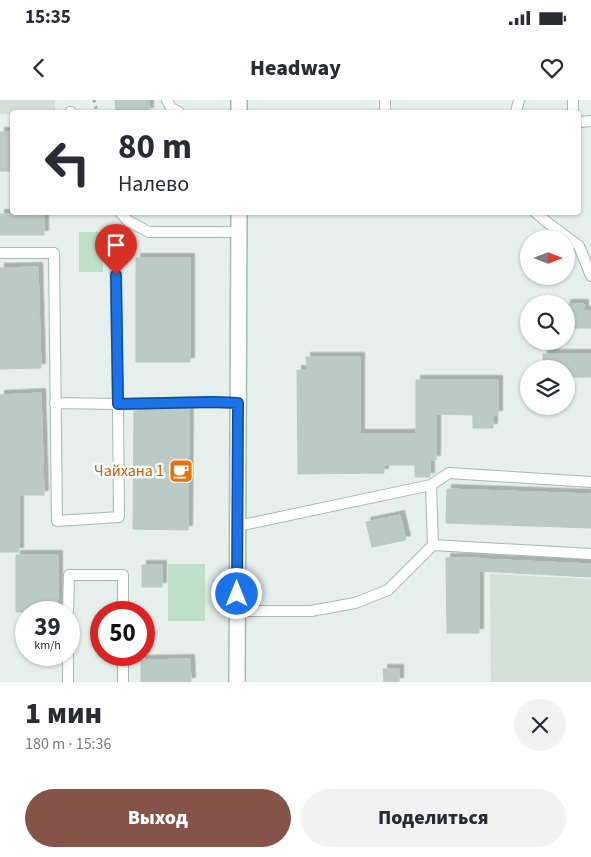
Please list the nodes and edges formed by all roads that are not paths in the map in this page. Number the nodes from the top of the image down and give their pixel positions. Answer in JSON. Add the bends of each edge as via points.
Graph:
{"nodes":[{"id":1,"x":167,"y":100,"type":"edge"},
{"id":2,"x":175,"y":110,"type":"edge"},
{"id":3,"x":122,"y":215,"type":"edge"},
{"id":4,"x":238,"y":215,"type":"edge"},
{"id":5,"x":539,"y":215,"type":"edge"},
{"id":6,"x":238,"y":232,"type":"junction"},
{"id":7,"x":116,"y":238,"type":"dead end"},
{"id":8,"x":0,"y":253,"type":"edge"},
{"id":9,"x":591,"y":276,"type":"edge"},
{"id":10,"x":238,"y":403,"type":"junction"},
{"id":11,"x":55,"y":404,"type":"junction"},
{"id":12,"x":118,"y":404,"type":"junction"},
{"id":13,"x":591,"y":482,"type":"edge"},
{"id":14,"x":431,"y":485,"type":"junction"},
{"id":15,"x":238,"y":526,"type":"junction"},
{"id":16,"x":433,"y":545,"type":"junction"},
{"id":17,"x":591,"y":554,"type":"edge"},
{"id":18,"x":68,"y":601,"type":"edge"},
{"id":19,"x":123,"y":601,"type":"edge"},
{"id":20,"x":237,"y":610,"type":"junction"},
{"id":21,"x":68,"y":666,"type":"edge"},
{"id":22,"x":123,"y":666,"type":"edge"},
{"id":23,"x":68,"y":682,"type":"edge"},
{"id":24,"x":123,"y":682,"type":"edge"},
{"id":25,"x":237,"y":682,"type":"edge"}],
"edges":[{"from":1,"to":2,"type":"lane"},
{"from":3,"to":6,"type":"lane","via":[[128,222],[149,232]]},
{"from":4,"to":6,"type":"main road"},
{"from":5,"to":9,"type":"lane","via":[[579,246]]},
{"from":6,"to":10,"type":"main road"},
{"from":7,"to":12,"type":"lane"},
{"from":8,"to":11,"type":"lane","via":[[54,253]]},
{"from":10,"to":12,"type":"lane"},
{"from":10,"to":15,"type":"main road"},
{"from":11,"to":12,"type":"lane"},
{"from":11,"to":12,"type":"lane","via":[[57,521],[119,517]]},
{"from":13,"to":14,"type":"lane","via":[[449,473]]},
{"from":14,"to":15,"type":"lane"},
{"from":14,"to":16,"type":"lane"},
{"from":15,"to":20,"type":"main road"},
{"from":16,"to":17,"type":"lane"},
{"from":16,"to":20,"type":"lane","via":[[388,590],[355,603],[311,611]]},
{"from":18,"to":19,"type":"lane","via":[[68,575],[123,575]]},
{"from":20,"to":25,"type":"main road"},
{"from":21,"to":23,"type":"lane"},
{"from":22,"to":24,"type":"lane"}]}
